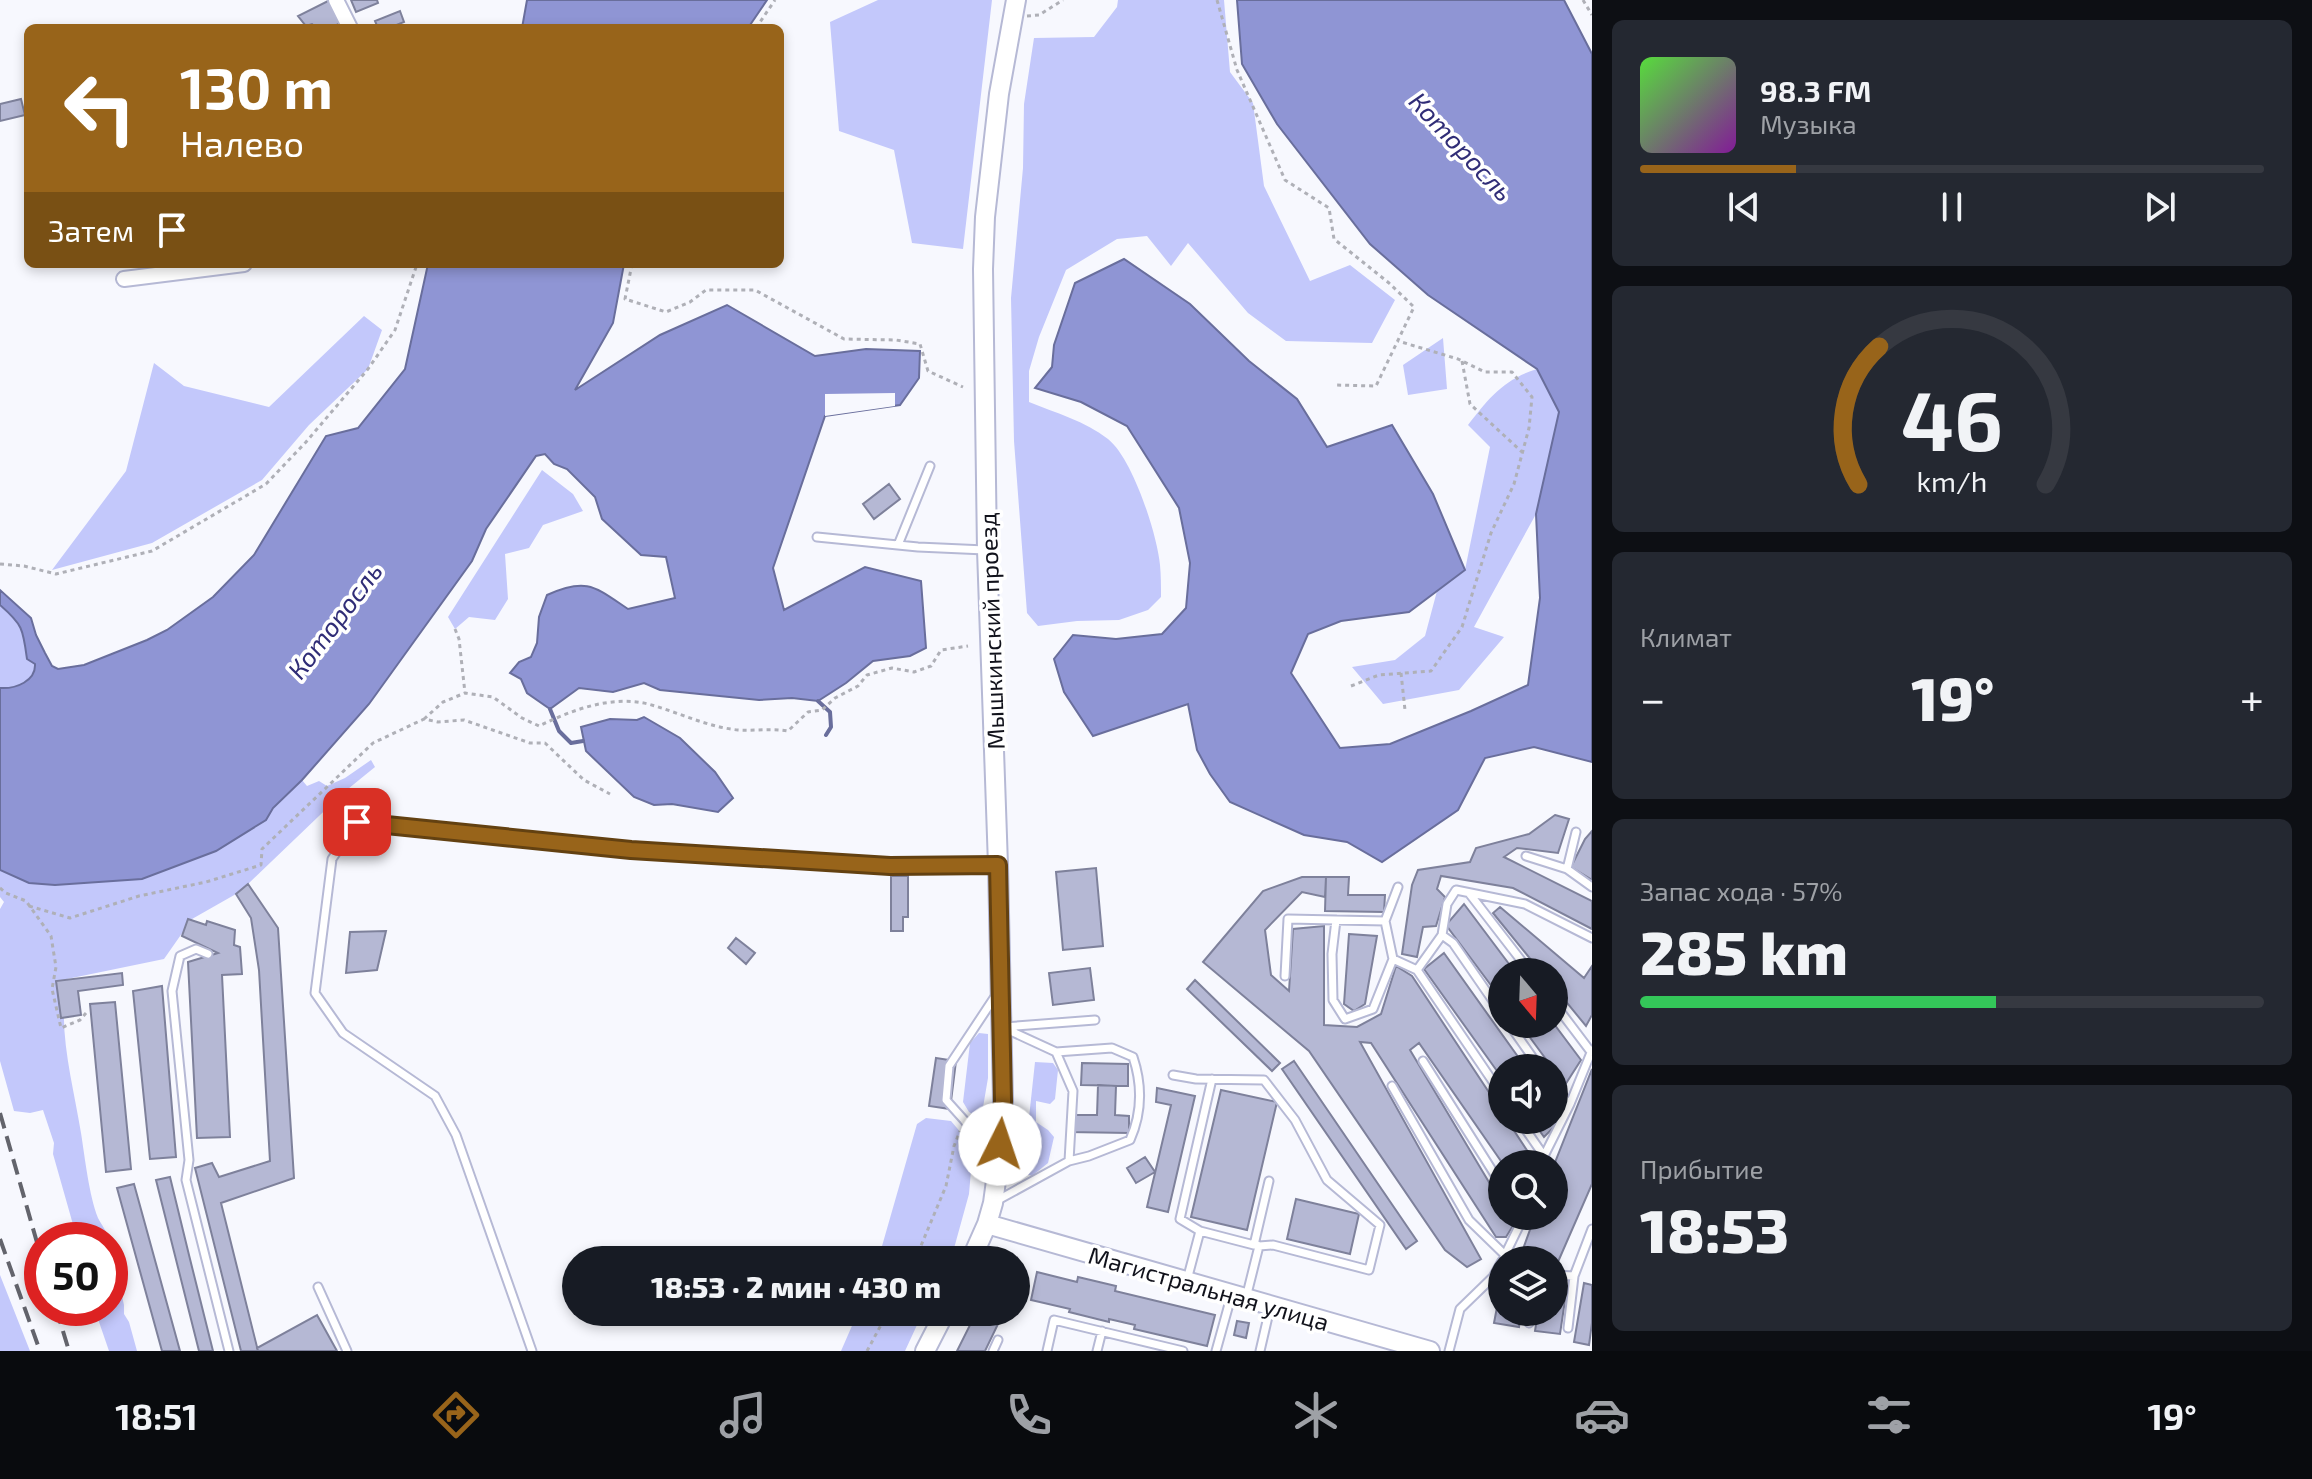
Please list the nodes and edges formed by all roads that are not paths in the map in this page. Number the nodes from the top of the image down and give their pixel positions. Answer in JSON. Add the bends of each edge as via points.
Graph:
{"nodes":[{"id":1,"x":336,"y":0,"type":"edge"},
{"id":2,"x":1014,"y":8,"type":"edge"},
{"id":3,"x":348,"y":24,"type":"edge"},
{"id":4,"x":212,"y":268,"type":"edge"},
{"id":5,"x":124,"y":279,"type":"dead end"},
{"id":6,"x":930,"y":466,"type":"dead end"},
{"id":7,"x":817,"y":537,"type":"dead end"},
{"id":8,"x":898,"y":545,"type":"junction"},
{"id":9,"x":987,"y":550,"type":"junction"},
{"id":10,"x":1576,"y":832,"type":"dead end"},
{"id":11,"x":1526,"y":856,"type":"dead end"},
{"id":12,"x":998,"y":865,"type":"junction"},
{"id":13,"x":1567,"y":869,"type":"junction"},
{"id":14,"x":1398,"y":887,"type":"dead end"},
{"id":15,"x":1592,"y":887,"type":"edge"},
{"id":16,"x":1469,"y":893,"type":"junction"},
{"id":17,"x":1336,"y":920,"type":"junction"},
{"id":18,"x":1385,"y":921,"type":"junction"},
{"id":19,"x":1442,"y":935,"type":"junction"},
{"id":20,"x":1592,"y":938,"type":"edge"},
{"id":21,"x":208,"y":954,"type":"dead end"},
{"id":22,"x":1519,"y":958,"type":"edge"},
{"id":23,"x":1393,"y":959,"type":"junction"},
{"id":24,"x":1417,"y":970,"type":"junction"},
{"id":25,"x":1285,"y":976,"type":"dead end"},
{"id":26,"x":1001,"y":987,"type":"junction"},
{"id":27,"x":1488,"y":994,"type":"edge"},
{"id":28,"x":1095,"y":1020,"type":"dead end"},
{"id":29,"x":1568,"y":1021,"type":"edge"},
{"id":30,"x":1002,"y":1027,"type":"junction"},
{"id":31,"x":1592,"y":1051,"type":"edge"},
{"id":32,"x":1056,"y":1052,"type":"junction"},
{"id":33,"x":1423,"y":1061,"type":"dead end"},
{"id":34,"x":1488,"y":1074,"type":"edge"},
{"id":35,"x":1173,"y":1075,"type":"dead end"},
{"id":36,"x":1212,"y":1079,"type":"junction"},
{"id":37,"x":1392,"y":1086,"type":"dead end"},
{"id":38,"x":1570,"y":1104,"type":"joint"},
{"id":39,"x":1548,"y":1150,"type":"edge"},
{"id":40,"x":1069,"y":1161,"type":"junction"},
{"id":41,"x":1488,"y":1164,"type":"edge"},
{"id":42,"x":998,"y":1166,"type":"junction"},
{"id":43,"x":1269,"y":1181,"type":"dead end"},
{"id":44,"x":993,"y":1203,"type":"junction"},
{"id":45,"x":987,"y":1224,"type":"junction"},
{"id":46,"x":1592,"y":1229,"type":"edge"},
{"id":47,"x":1200,"y":1231,"type":"junction"},
{"id":48,"x":977,"y":1246,"type":"edge"},
{"id":49,"x":1257,"y":1246,"type":"junction"},
{"id":50,"x":1492,"y":1246,"type":"edge"},
{"id":51,"x":1568,"y":1276,"type":"edge"},
{"id":52,"x":1574,"y":1276,"type":"junction"},
{"id":53,"x":1186,"y":1282,"type":"junction"},
{"id":54,"x":1488,"y":1282,"type":"edge"},
{"id":55,"x":318,"y":1287,"type":"dead end"},
{"id":56,"x":1239,"y":1297,"type":"junction"},
{"id":57,"x":1270,"y":1306,"type":"junction"},
{"id":58,"x":938,"y":1326,"type":"edge"},
{"id":59,"x":1568,"y":1328,"type":"dead end"},
{"id":60,"x":1102,"y":1331,"type":"junction"},
{"id":61,"x":998,"y":1340,"type":"dead end"},
{"id":62,"x":229,"y":1351,"type":"edge"},
{"id":63,"x":347,"y":1351,"type":"edge"},
{"id":64,"x":532,"y":1351,"type":"edge"},
{"id":65,"x":925,"y":1351,"type":"edge"},
{"id":66,"x":993,"y":1351,"type":"edge"},
{"id":67,"x":1047,"y":1351,"type":"edge"},
{"id":68,"x":1097,"y":1351,"type":"edge"},
{"id":69,"x":1183,"y":1351,"type":"edge"},
{"id":70,"x":1216,"y":1351,"type":"edge"},
{"id":71,"x":1260,"y":1351,"type":"edge"},
{"id":72,"x":1430,"y":1351,"type":"edge"},
{"id":73,"x":1449,"y":1351,"type":"edge"}],
"edges":[{"from":1,"to":3,"type":"street"},
{"from":2,"to":9,"type":"main road","name":"Мышкинский проезд","via":[[985,217]]},
{"from":4,"to":5,"type":"street"},
{"from":6,"to":8,"type":"lane"},
{"from":7,"to":8,"type":"lane"},
{"from":8,"to":9,"type":"lane"},
{"from":9,"to":12,"type":"main road","name":"Мышкинский проезд"},
{"from":10,"to":13,"type":"lane"},
{"from":11,"to":13,"type":"lane"},
{"from":12,"to":26,"type":"main road","name":"Мышкинский проезд"},
{"from":12,"to":64,"type":"lane","via":[[890,866],[631,850],[357,822],[332,859],[315,993],[343,1033],[435,1096],[456,1135]]},
{"from":13,"to":15,"type":"lane"},
{"from":14,"to":18,"type":"lane"},
{"from":16,"to":19,"type":"lane","via":[[1456,890],[1447,904]]},
{"from":16,"to":20,"type":"lane","via":[[1525,904]]},
{"from":16,"to":22,"type":"lane"},
{"from":17,"to":18,"type":"lane"},
{"from":17,"to":23,"type":"lane","via":[[1333,1000],[1345,1019],[1373,1009]]},
{"from":17,"to":25,"type":"lane","via":[[1288,919]]},
{"from":18,"to":23,"type":"lane"},
{"from":19,"to":24,"type":"lane"},
{"from":19,"to":27,"type":"lane"},
{"from":21,"to":62,"type":"lane","via":[[196,949],[180,956],[172,991],[189,1160],[186,1180]]},
{"from":23,"to":24,"type":"lane"},
{"from":24,"to":34,"type":"lane"},
{"from":26,"to":30,"type":"main road","name":"Мышкинский проезд"},
{"from":26,"to":42,"type":"lane","via":[[949,1066],[946,1100]]},
{"from":28,"to":30,"type":"lane"},
{"from":29,"to":31,"type":"lane"},
{"from":30,"to":32,"type":"lane"},
{"from":30,"to":42,"type":"main road","name":"Мышкинский проезд"},
{"from":31,"to":38,"type":"lane"},
{"from":32,"to":40,"type":"lane","via":[[1073,1091]]},
{"from":32,"to":40,"type":"lane","via":[[1112,1048],[1133,1057],[1140,1077],[1139,1109],[1130,1140]]},
{"from":33,"to":41,"type":"lane"},
{"from":35,"to":36,"type":"lane"},
{"from":36,"to":47,"type":"lane","via":[[1180,1219]]},
{"from":36,"to":49,"type":"lane","via":[[1264,1080],[1295,1120],[1327,1180],[1380,1225],[1369,1270],[1273,1245]]},
{"from":37,"to":50,"type":"lane","via":[[1469,1220]]},
{"from":38,"to":39,"type":"lane"},
{"from":40,"to":44,"type":"lane"},
{"from":42,"to":44,"type":"main road","name":"Мышкинский проезд"},
{"from":43,"to":49,"type":"lane"},
{"from":44,"to":45,"type":"main road","name":"Мышкинский проезд"},
{"from":45,"to":48,"type":"main road","name":"Мышкинский проезд"},
{"from":45,"to":53,"type":"main road","name":"Магистральная улица"},
{"from":46,"to":52,"type":"lane"},
{"from":47,"to":49,"type":"lane"},
{"from":47,"to":53,"type":"lane"},
{"from":49,"to":56,"type":"lane"},
{"from":51,"to":52,"type":"lane"},
{"from":52,"to":59,"type":"lane"},
{"from":53,"to":56,"type":"main road","name":"Магистральная улица"},
{"from":54,"to":73,"type":"lane","via":[[1460,1309]]},
{"from":55,"to":63,"type":"lane"},
{"from":56,"to":57,"type":"main road","name":"Магистральная улица"},
{"from":56,"to":70,"type":"lane"},
{"from":57,"to":71,"type":"lane"},
{"from":57,"to":72,"type":"main road","name":"Магистральная улица"},
{"from":58,"to":65,"type":"main road"},
{"from":60,"to":67,"type":"lane","via":[[1054,1320]]},
{"from":60,"to":68,"type":"lane"},
{"from":60,"to":69,"type":"lane"},
{"from":61,"to":66,"type":"lane"}]}
